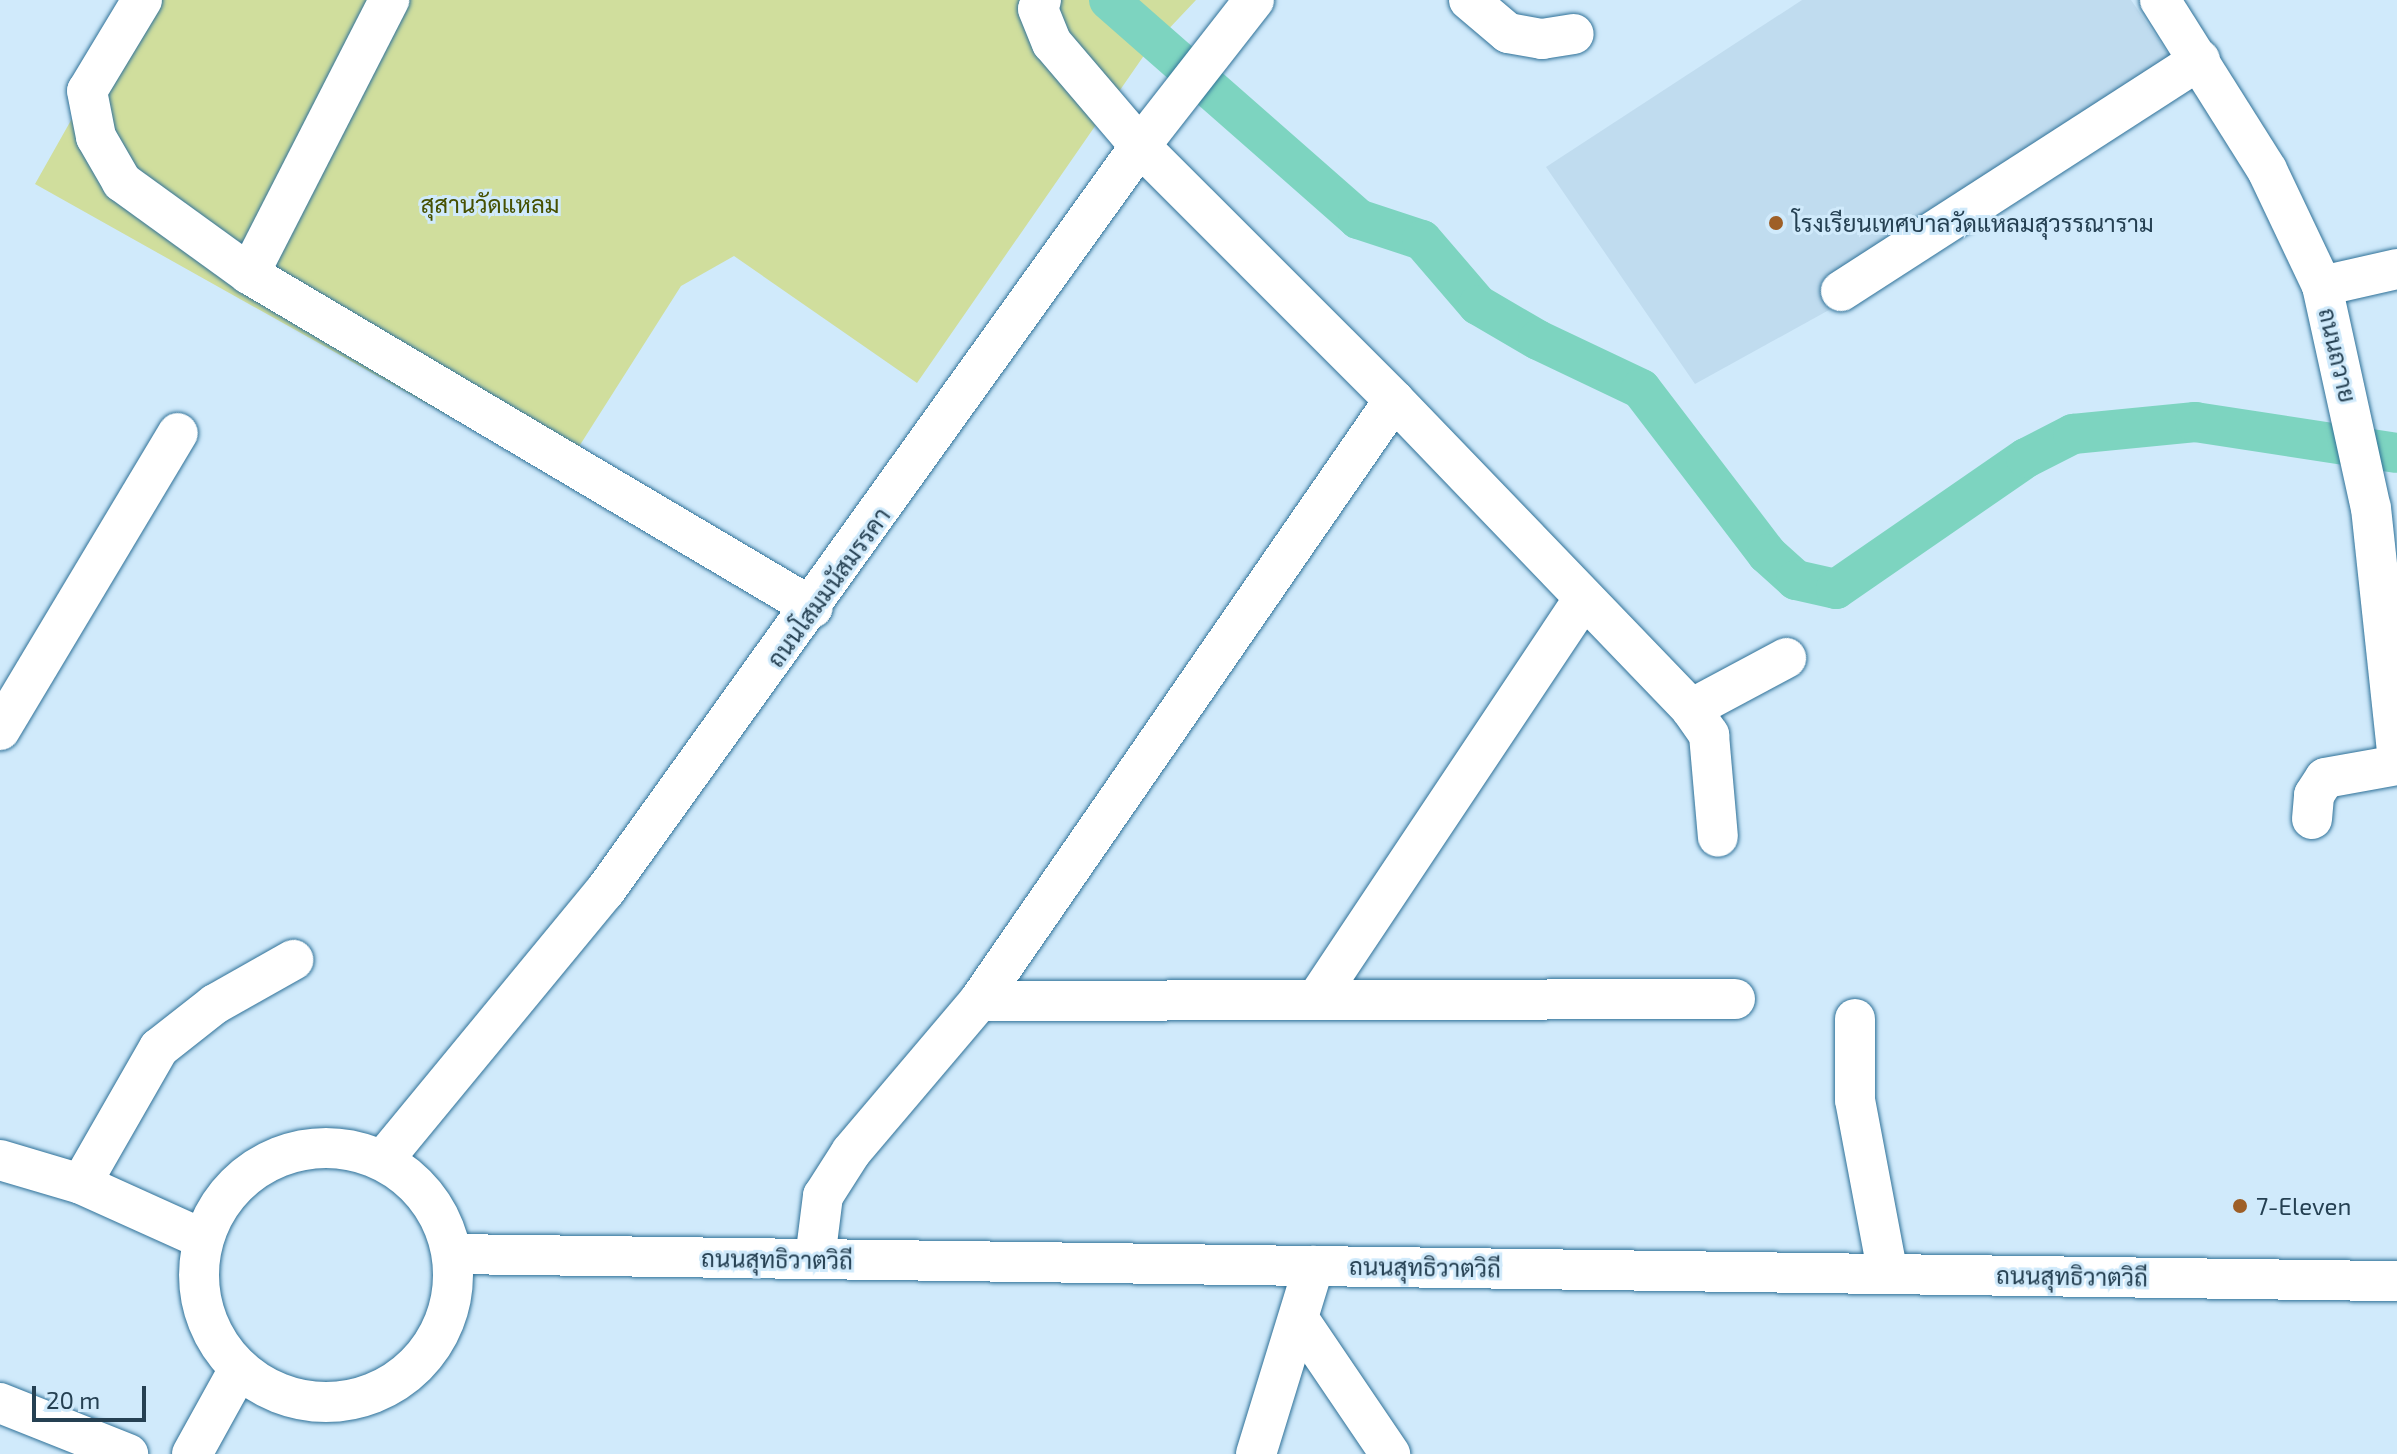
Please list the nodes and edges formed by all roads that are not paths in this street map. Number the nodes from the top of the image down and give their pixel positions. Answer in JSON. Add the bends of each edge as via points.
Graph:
{"nodes":[{"id":1,"x":142,"y":0,"type":"edge"},
{"id":2,"x":389,"y":0,"type":"edge"},
{"id":3,"x":1041,"y":0,"type":"edge"},
{"id":4,"x":1254,"y":0,"type":"edge"},
{"id":5,"x":1469,"y":0,"type":"edge"},
{"id":6,"x":2160,"y":0,"type":"edge"},
{"id":7,"x":1574,"y":34,"type":"dead end"},
{"id":8,"x":2200,"y":60,"type":"junction"},
{"id":9,"x":1140,"y":146,"type":"junction"},
{"id":10,"x":2397,"y":269,"type":"edge"},
{"id":11,"x":249,"y":274,"type":"junction"},
{"id":12,"x":2322,"y":286,"type":"junction"},
{"id":13,"x":1841,"y":291,"type":"dead end"},
{"id":14,"x":1394,"y":400,"type":"junction"},
{"id":15,"x":178,"y":433,"type":"dead end"},
{"id":16,"x":1584,"y":598,"type":"junction"},
{"id":17,"x":813,"y":608,"type":"junction"},
{"id":18,"x":1786,"y":658,"type":"dead end"},
{"id":19,"x":1691,"y":709,"type":"junction"},
{"id":20,"x":0,"y":730,"type":"edge"},
{"id":21,"x":2397,"y":751,"type":"edge"},
{"id":22,"x":2397,"y":765,"type":"edge"},
{"id":23,"x":2312,"y":819,"type":"dead end"},
{"id":24,"x":1718,"y":837,"type":"dead end"},
{"id":25,"x":293,"y":960,"type":"dead end"},
{"id":26,"x":1735,"y":999,"type":"dead end"},
{"id":27,"x":1316,"y":1000,"type":"junction"},
{"id":28,"x":979,"y":1001,"type":"junction"},
{"id":29,"x":1855,"y":1019,"type":"dead end"},
{"id":30,"x":0,"y":1160,"type":"edge"},
{"id":31,"x":383,"y":1160,"type":"junction"},
{"id":32,"x":81,"y":1184,"type":"junction"},
{"id":33,"x":203,"y":1239,"type":"junction"},
{"id":34,"x":452,"y":1254,"type":"junction"},
{"id":35,"x":815,"y":1259,"type":"junction"},
{"id":36,"x":1314,"y":1266,"type":"junction"},
{"id":37,"x":1888,"y":1274,"type":"junction"},
{"id":38,"x":2397,"y":1281,"type":"edge"},
{"id":39,"x":1300,"y":1321,"type":"junction"},
{"id":40,"x":239,"y":1369,"type":"junction"},
{"id":41,"x":0,"y":1403,"type":"edge"},
{"id":42,"x":128,"y":1454,"type":"edge"},
{"id":43,"x":192,"y":1454,"type":"edge"},
{"id":44,"x":1256,"y":1454,"type":"edge"},
{"id":45,"x":1390,"y":1454,"type":"edge"}],
"edges":[{"from":1,"to":11,"type":"street","via":[[87,91],[96,137],[122,182]]},
{"from":2,"to":11,"type":"street"},
{"from":3,"to":9,"type":"street","via":[[1038,9],[1052,43]]},
{"from":4,"to":9,"type":"street","name":"ถนนโสมมนัสมรรคา"},
{"from":5,"to":7,"type":"street","via":[[1508,33],[1542,39]]},
{"from":6,"to":8,"type":"street","name":"ถนนถวาย"},
{"from":8,"to":12,"type":"street","name":"ถนนถวาย","via":[[2267,170]]},
{"from":8,"to":13,"type":"street"},
{"from":9,"to":14,"type":"street"},
{"from":9,"to":17,"type":"street","name":"ถนนโสมมนัสมรรคา"},
{"from":10,"to":12,"type":"street"},
{"from":11,"to":17,"type":"street"},
{"from":12,"to":21,"type":"street","name":"ถนนถวาย","via":[[2371,508]]},
{"from":14,"to":16,"type":"street"},
{"from":14,"to":28,"type":"street"},
{"from":15,"to":20,"type":"street"},
{"from":16,"to":19,"type":"street"},
{"from":16,"to":27,"type":"street"},
{"from":17,"to":31,"type":"street","name":"ถนนโสมมนัสมรรคา","via":[[605,891]]},
{"from":18,"to":19,"type":"street"},
{"from":19,"to":24,"type":"street","via":[[1709,735]]},
{"from":22,"to":23,"type":"street","via":[[2325,778],[2314,795]]},
{"from":25,"to":32,"type":"street","via":[[215,1004],[159,1048]]},
{"from":26,"to":27,"type":"street"},
{"from":27,"to":28,"type":"street"},
{"from":28,"to":35,"type":"street","via":[[851,1152],[823,1196]]},
{"from":29,"to":37,"type":"street","via":[[1855,1100]]},
{"from":30,"to":32,"type":"street"},
{"from":31,"to":33,"type":"street","via":[[347,1148],[310,1147],[274,1157],[243,1177],[218,1205]]},
{"from":31,"to":34,"type":"street","via":[[428,1197]]},
{"from":32,"to":33,"type":"street"},
{"from":33,"to":40,"type":"street","via":[[198,1273],[203,1308],[216,1341]]},
{"from":34,"to":35,"type":"street","name":"ถนนสุทธิวาตวิถี"},
{"from":34,"to":40,"type":"street","via":[[453,1296],[437,1340],[407,1375],[368,1397],[323,1403],[277,1394]]},
{"from":35,"to":36,"type":"street","name":"ถนนสุทธิวาตวิถี"},
{"from":36,"to":37,"type":"street","name":"ถนนสุทธิวาตวิถี"},
{"from":36,"to":39,"type":"street"},
{"from":37,"to":38,"type":"street","name":"ถนนสุทธิวาตวิถี"},
{"from":39,"to":44,"type":"street"},
{"from":39,"to":45,"type":"street"},
{"from":40,"to":43,"type":"street"},
{"from":41,"to":42,"type":"street"}]}
